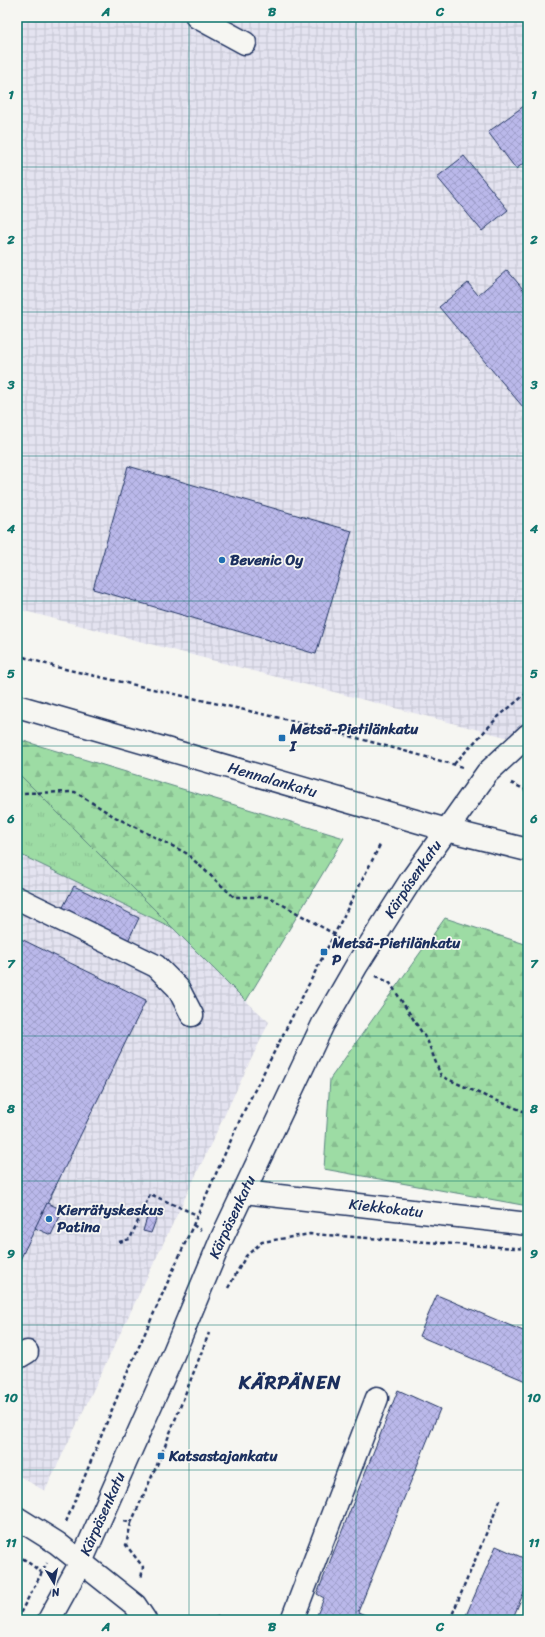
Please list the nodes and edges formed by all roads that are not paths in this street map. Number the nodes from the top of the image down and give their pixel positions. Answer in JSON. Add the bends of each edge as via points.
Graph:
{"nodes":[{"id":1,"x":197,"y":17,"type":"edge"},
{"id":2,"x":245,"y":43,"type":"dead end"},
{"id":3,"x":17,"y":706,"type":"edge"},
{"id":4,"x":528,"y":734,"type":"edge"},
{"id":5,"x":447,"y":830,"type":"junction"},
{"id":6,"x":528,"y":850,"type":"edge"},
{"id":7,"x":17,"y":898,"type":"edge"},
{"id":8,"x":192,"y":1015,"type":"dead end"},
{"id":9,"x":244,"y":1192,"type":"junction"},
{"id":10,"x":528,"y":1224,"type":"edge"},
{"id":11,"x":376,"y":1398,"type":"dead end"},
{"id":12,"x":17,"y":1518,"type":"edge"},
{"id":13,"x":81,"y":1562,"type":"junction"},
{"id":14,"x":140,"y":1612,"type":"edge"},
{"id":15,"x":49,"y":1620,"type":"edge"},
{"id":16,"x":292,"y":1620,"type":"edge"}],
"edges":[{"from":1,"to":2,"type":"street"},
{"from":3,"to":5,"type":"street","name":"Hennalankatu"},
{"from":4,"to":5,"type":"street","name":"Kärpäsenkatu","via":[[487,773]]},
{"from":5,"to":6,"type":"street","name":"Hennalankatu"},
{"from":5,"to":9,"type":"street","name":"Kärpäsenkatu","via":[[411,880],[323,1024]]},
{"from":7,"to":8,"type":"street","via":[[156,966],[178,988]]},
{"from":9,"to":10,"type":"street","name":"Kiekkokatu"},
{"from":9,"to":13,"type":"street","name":"Kärpäsenkatu"},
{"from":11,"to":16,"type":"street"},
{"from":12,"to":13,"type":"street","via":[[57,1543]]},
{"from":13,"to":14,"type":"street"},
{"from":13,"to":15,"type":"street","name":"Kärpäsenkatu"}]}
